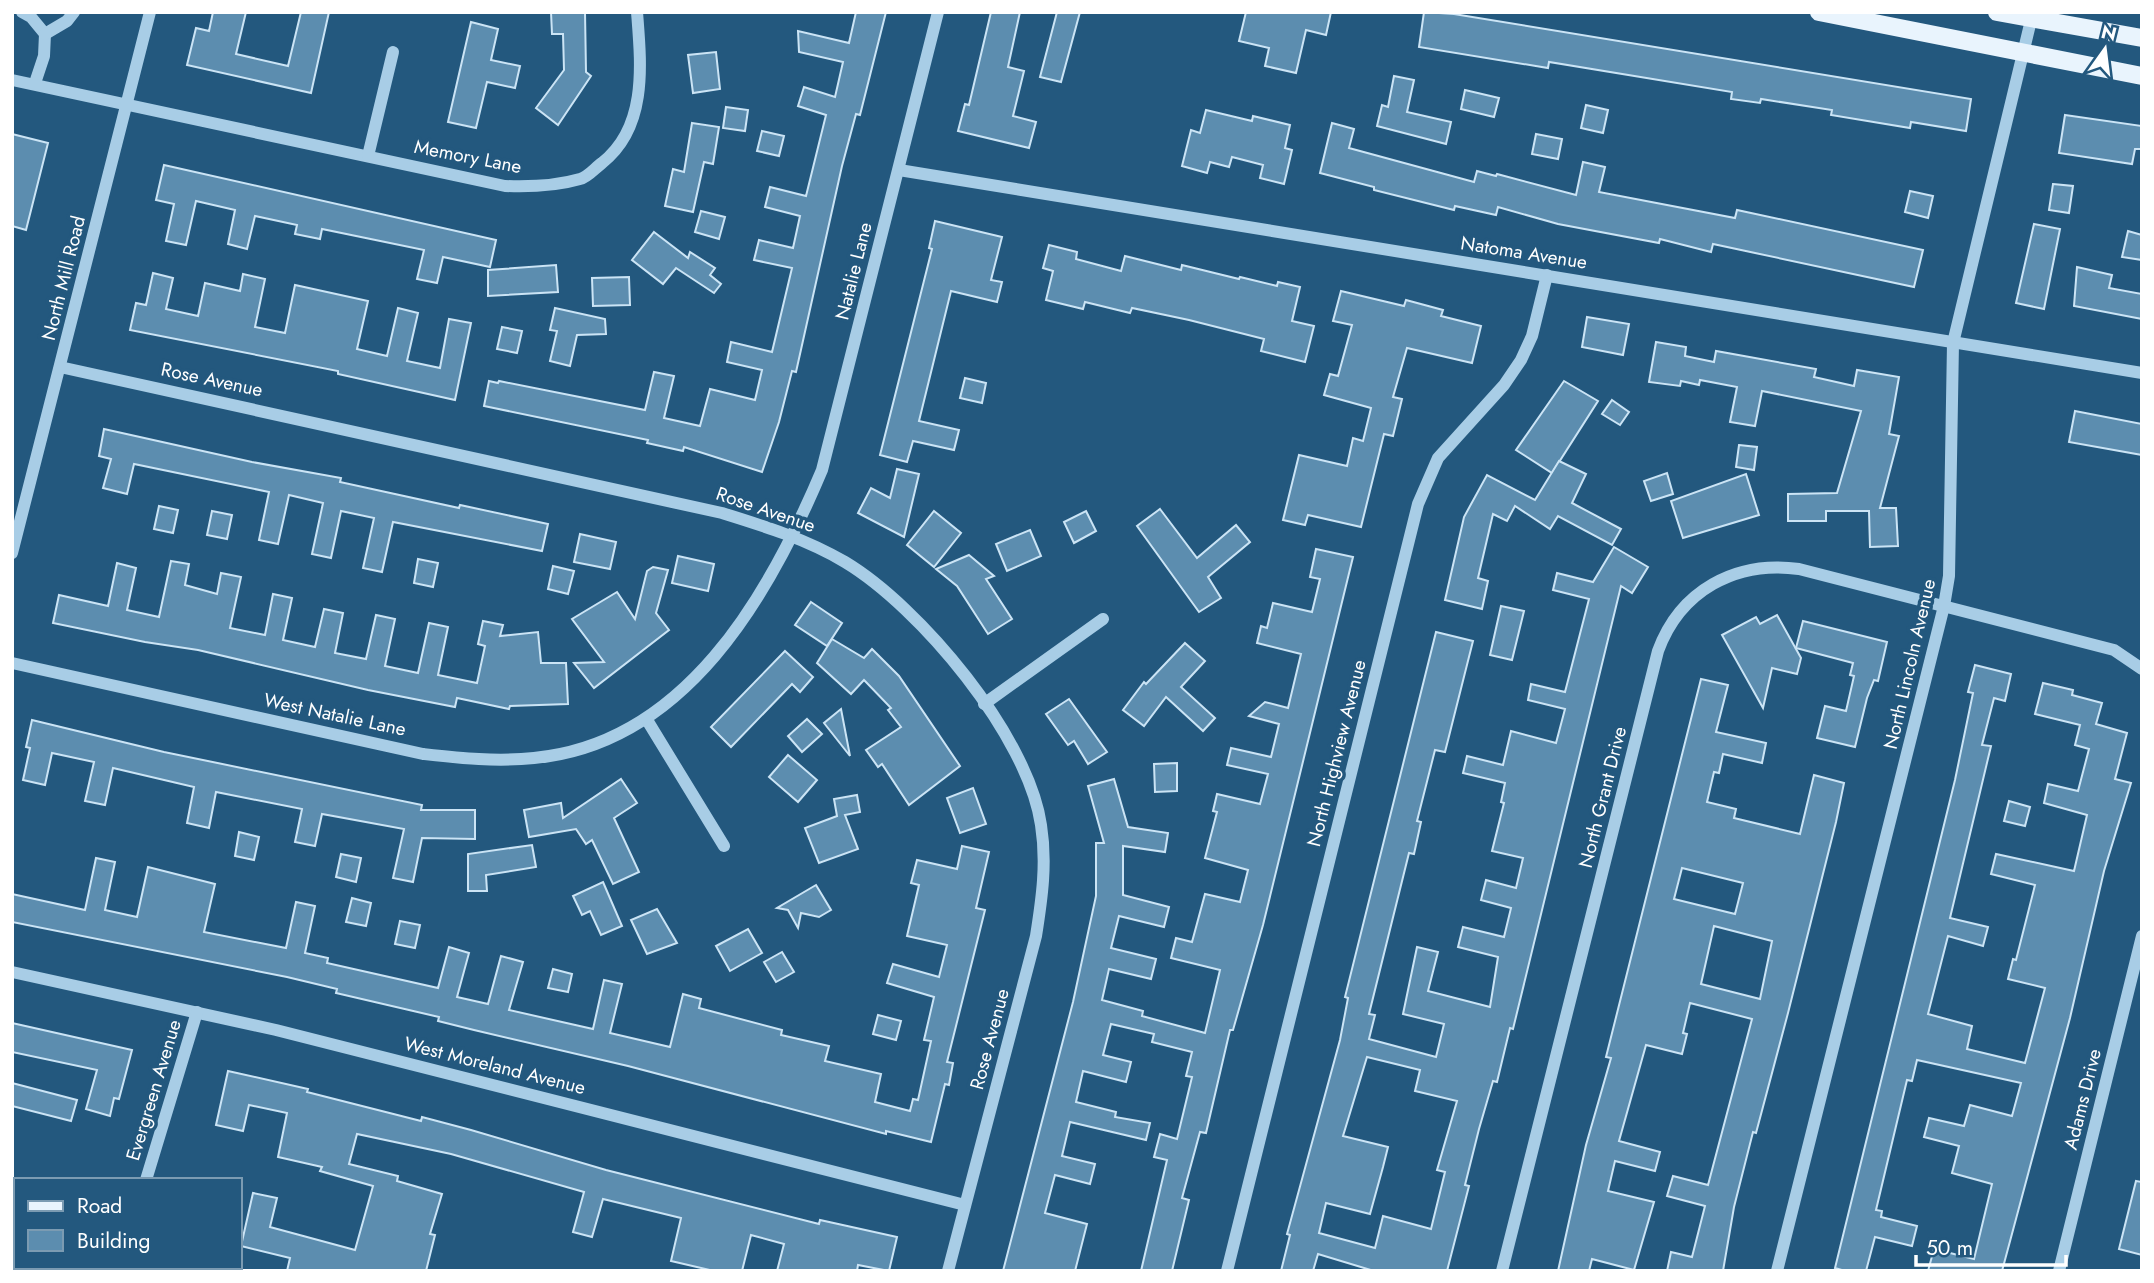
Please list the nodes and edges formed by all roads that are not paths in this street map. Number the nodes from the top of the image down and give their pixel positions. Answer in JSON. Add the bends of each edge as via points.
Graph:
{"nodes":[{"id":1,"x":22,"y":12,"type":"edge"},
{"id":2,"x":75,"y":12,"type":"edge"},
{"id":3,"x":150,"y":12,"type":"edge"},
{"id":4,"x":637,"y":12,"type":"edge"},
{"id":5,"x":938,"y":12,"type":"edge"},
{"id":6,"x":1819,"y":12,"type":"edge"},
{"id":7,"x":1997,"y":12,"type":"edge"},
{"id":8,"x":2033,"y":15,"type":"edge"},
{"id":9,"x":45,"y":34,"type":"junction"},
{"id":10,"x":2142,"y":38,"type":"edge"},
{"id":11,"x":393,"y":52,"type":"dead end"},
{"id":12,"x":2022,"y":52,"type":"junction"},
{"id":13,"x":2142,"y":76,"type":"edge"},
{"id":14,"x":12,"y":80,"type":"edge"},
{"id":15,"x":36,"y":83,"type":"junction"},
{"id":16,"x":127,"y":102,"type":"junction"},
{"id":17,"x":368,"y":156,"type":"junction"},
{"id":18,"x":900,"y":170,"type":"junction"},
{"id":19,"x":1548,"y":275,"type":"junction"},
{"id":20,"x":1953,"y":342,"type":"junction"},
{"id":21,"x":60,"y":367,"type":"junction"},
{"id":22,"x":2142,"y":373,"type":"edge"},
{"id":23,"x":795,"y":536,"type":"junction"},
{"id":24,"x":12,"y":553,"type":"edge"},
{"id":25,"x":1944,"y":606,"type":"junction"},
{"id":26,"x":1102,"y":619,"type":"dead end"},
{"id":27,"x":12,"y":663,"type":"edge"},
{"id":28,"x":2142,"y":669,"type":"edge"},
{"id":29,"x":984,"y":704,"type":"junction"},
{"id":30,"x":647,"y":720,"type":"junction"},
{"id":31,"x":724,"y":846,"type":"dead end"},
{"id":32,"x":2142,"y":936,"type":"edge"},
{"id":33,"x":12,"y":972,"type":"edge"},
{"id":34,"x":197,"y":1012,"type":"junction"},
{"id":35,"x":147,"y":1178,"type":"edge"},
{"id":36,"x":965,"y":1205,"type":"junction"},
{"id":37,"x":948,"y":1271,"type":"edge"},
{"id":38,"x":1227,"y":1271,"type":"edge"},
{"id":39,"x":1502,"y":1271,"type":"edge"},
{"id":40,"x":1777,"y":1271,"type":"edge"},
{"id":41,"x":2059,"y":1271,"type":"edge"}],
"edges":[{"from":1,"to":9,"type":"street"},
{"from":2,"to":9,"type":"street"},
{"from":3,"to":16,"type":"street","name":"North Mill Road"},
{"from":4,"to":17,"type":"street","name":"Memory Lane","via":[[638,104],[612,156],[583,179],[539,188],[505,186]]},
{"from":5,"to":18,"type":"street","name":"Natalie Lane"},
{"from":6,"to":12,"type":"main road"},
{"from":7,"to":8,"type":"main road"},
{"from":8,"to":10,"type":"main road"},
{"from":8,"to":12,"type":"street","name":"North Lincoln Avenue"},
{"from":9,"to":15,"type":"street"},
{"from":11,"to":17,"type":"street"},
{"from":12,"to":13,"type":"main road"},
{"from":12,"to":20,"type":"street","name":"North Lincoln Avenue"},
{"from":14,"to":15,"type":"street","name":"Memory Lane"},
{"from":15,"to":16,"type":"street","name":"Memory Lane"},
{"from":16,"to":17,"type":"street","name":"Memory Lane"},
{"from":16,"to":21,"type":"street","name":"North Mill Road"},
{"from":18,"to":19,"type":"street","name":"Natoma Avenue"},
{"from":18,"to":23,"type":"street","name":"Natalie Lane","via":[[822,470]]},
{"from":19,"to":20,"type":"street","name":"Natoma Avenue"},
{"from":19,"to":38,"type":"street","name":"North Highview Avenue","via":[[1521,359],[1504,385],[1438,458],[1418,504]]},
{"from":20,"to":22,"type":"street","name":"Natoma Avenue"},
{"from":20,"to":25,"type":"street","name":"North Lincoln Avenue","via":[[1950,576]]},
{"from":21,"to":23,"type":"street","name":"Rose Avenue","via":[[650,495]]},
{"from":21,"to":24,"type":"street","name":"North Mill Road"},
{"from":23,"to":29,"type":"street","name":"Rose Avenue","via":[[845,562],[887,592],[918,620]]},
{"from":23,"to":30,"type":"street","name":"West Natalie Lane","via":[[728,639],[697,675]]},
{"from":25,"to":28,"type":"street","via":[[2114,650]]},
{"from":25,"to":39,"type":"street","name":"North Grant Drive","via":[[1799,569],[1766,567],[1736,573],[1702,590],[1669,626],[1658,652]]},
{"from":25,"to":40,"type":"street","name":"North Lincoln Avenue"},
{"from":26,"to":29,"type":"street"},
{"from":27,"to":30,"type":"street","name":"West Natalie Lane","via":[[423,754],[479,761],[536,758],[574,750]]},
{"from":29,"to":36,"type":"street","name":"Rose Avenue","via":[[1032,787],[1041,822],[1044,887],[1036,936]]},
{"from":30,"to":31,"type":"street"},
{"from":32,"to":41,"type":"street","name":"Adams Drive"},
{"from":33,"to":34,"type":"street","name":"West Moreland Avenue"},
{"from":34,"to":35,"type":"street","name":"Evergreen Avenue"},
{"from":34,"to":36,"type":"street","name":"West Moreland Avenue"},
{"from":36,"to":37,"type":"street","name":"Rose Avenue"}]}
